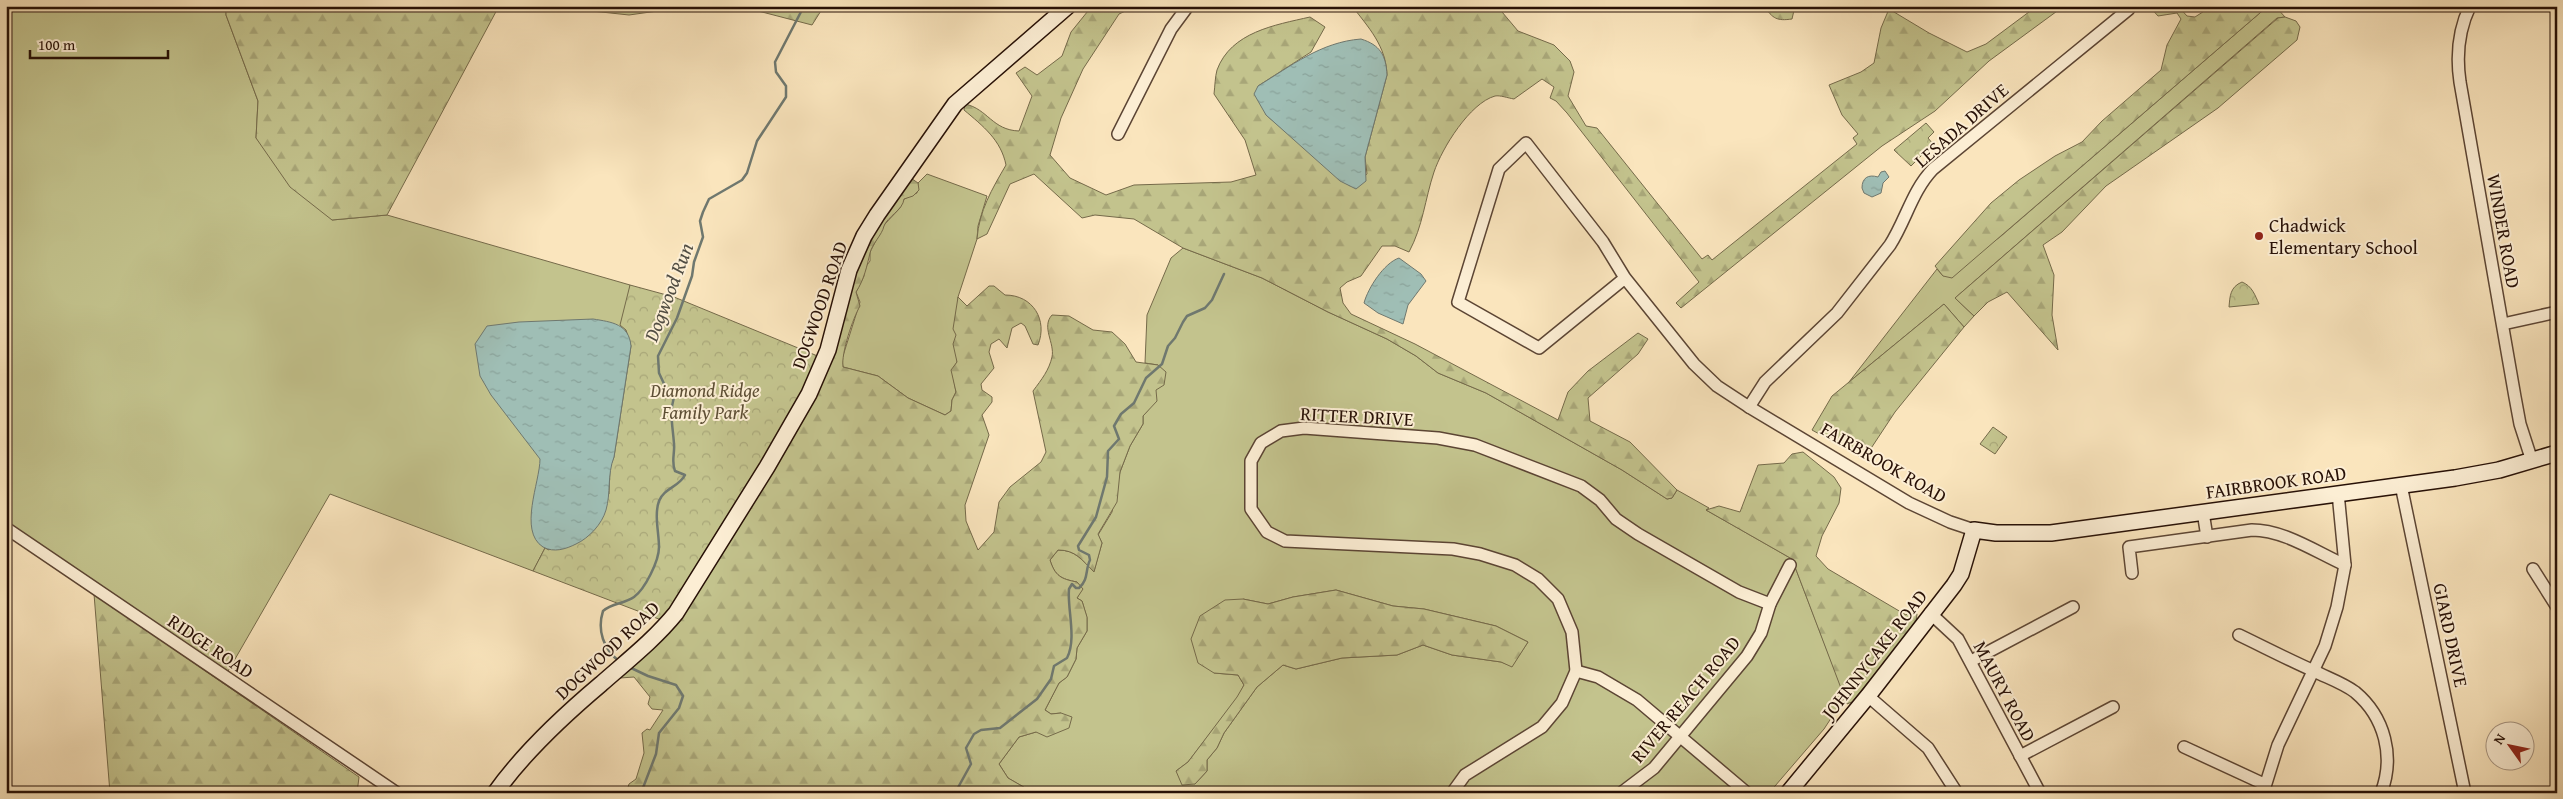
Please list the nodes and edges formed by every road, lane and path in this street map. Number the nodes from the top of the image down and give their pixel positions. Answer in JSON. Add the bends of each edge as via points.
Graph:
{"nodes":[{"id":1,"x":1068,"y":6,"type":"edge"},
{"id":2,"x":1188,"y":6,"type":"edge"},
{"id":3,"x":2470,"y":6,"type":"edge"},
{"id":4,"x":2129,"y":9,"type":"dead end"},
{"id":5,"x":1118,"y":134,"type":"dead end"},
{"id":6,"x":1625,"y":278,"type":"junction"},
{"id":7,"x":2557,"y":312,"type":"edge"},
{"id":8,"x":2503,"y":324,"type":"junction"},
{"id":9,"x":1749,"y":407,"type":"junction"},
{"id":10,"x":2557,"y":453,"type":"edge"},
{"id":11,"x":2532,"y":461,"type":"junction"},
{"id":12,"x":2401,"y":485,"type":"junction"},
{"id":13,"x":2338,"y":493,"type":"junction"},
{"id":14,"x":2203,"y":512,"type":"junction"},
{"id":15,"x":6,"y":528,"type":"edge"},
{"id":16,"x":1974,"y":530,"type":"junction"},
{"id":17,"x":2206,"y":537,"type":"junction"},
{"id":18,"x":1790,"y":565,"type":"dead end"},
{"id":19,"x":2345,"y":566,"type":"junction"},
{"id":20,"x":2533,"y":569,"type":"dead end"},
{"id":21,"x":2132,"y":573,"type":"dead end"},
{"id":22,"x":1770,"y":604,"type":"junction"},
{"id":23,"x":2073,"y":607,"type":"dead end"},
{"id":24,"x":2557,"y":607,"type":"edge"},
{"id":25,"x":1930,"y":613,"type":"junction"},
{"id":26,"x":2238,"y":635,"type":"dead end"},
{"id":27,"x":1971,"y":661,"type":"junction"},
{"id":28,"x":1576,"y":671,"type":"junction"},
{"id":29,"x":2313,"y":671,"type":"junction"},
{"id":30,"x":1868,"y":696,"type":"junction"},
{"id":31,"x":2113,"y":707,"type":"dead end"},
{"id":32,"x":1681,"y":737,"type":"junction"},
{"id":33,"x":2184,"y":747,"type":"dead end"},
{"id":34,"x":2020,"y":756,"type":"junction"},
{"id":35,"x":2263,"y":788,"type":"edge"},
{"id":36,"x":397,"y":793,"type":"edge"},
{"id":37,"x":495,"y":793,"type":"edge"},
{"id":38,"x":1452,"y":793,"type":"edge"},
{"id":39,"x":1621,"y":793,"type":"edge"},
{"id":40,"x":1747,"y":793,"type":"edge"},
{"id":41,"x":1788,"y":793,"type":"edge"},
{"id":42,"x":1956,"y":793,"type":"edge"},
{"id":43,"x":2040,"y":793,"type":"edge"},
{"id":44,"x":2381,"y":793,"type":"edge"},
{"id":45,"x":2465,"y":793,"type":"edge"}],
"edges":[{"from":1,"to":37,"type":"street","name":"DOGWOOD ROAD","via":[[955,104],[877,215],[849,270],[828,350],[802,409],[684,601],[667,624],[542,740]]},
{"from":2,"to":5,"type":"street","via":[[1171,29]]},
{"from":3,"to":8,"type":"street","name":"WINDER ROAD","via":[[2460,33],[2458,64]]},
{"from":4,"to":9,"type":"street","name":"LESADA DRIVE","via":[[1933,169],[1915,192],[1890,244],[1837,313],[1765,382]]},
{"from":6,"to":6,"type":"street","name":"FAIRBROOK ROAD","via":[[1540,348],[1458,302],[1499,169],[1526,142],[1603,242]]},
{"from":6,"to":9,"type":"street","name":"FAIRBROOK ROAD","via":[[1694,364],[1717,386]]},
{"from":7,"to":8,"type":"street"},
{"from":8,"to":11,"type":"street","name":"WINDER ROAD","via":[[2520,424]]},
{"from":9,"to":16,"type":"street","name":"FAIRBROOK ROAD","via":[[1909,503]]},
{"from":10,"to":11,"type":"street","name":"FAIRBROOK ROAD"},
{"from":11,"to":12,"type":"street","name":"FAIRBROOK ROAD","via":[[2490,472]]},
{"from":12,"to":13,"type":"street","name":"FAIRBROOK ROAD"},
{"from":12,"to":45,"type":"street","name":"GIARD DRIVE"},
{"from":13,"to":14,"type":"street","name":"FAIRBROOK ROAD"},
{"from":13,"to":19,"type":"street"},
{"from":14,"to":16,"type":"street","name":"FAIRBROOK ROAD","via":[[2051,533],[1996,534]]},
{"from":14,"to":17,"type":"street"},
{"from":15,"to":36,"type":"street","name":"RIDGE ROAD"},
{"from":16,"to":25,"type":"street","name":"JOHNNYCAKE ROAD","via":[[1961,574]]},
{"from":17,"to":19,"type":"street","via":[[2263,530],[2284,536]]},
{"from":17,"to":21,"type":"street","via":[[2128,547]]},
{"from":18,"to":22,"type":"street","name":"RIVER REACH ROAD"},
{"from":19,"to":29,"type":"street","via":[[2332,626]]},
{"from":20,"to":24,"type":"street"},
{"from":22,"to":28,"type":"street","name":"RITTER DRIVE","via":[[1740,592],[1638,534],[1616,519],[1600,500],[1581,486],[1475,445],[1438,438],[1304,428],[1281,430],[1261,444],[1251,461],[1250,510],[1267,532],[1285,541],[1453,549],[1515,565],[1538,579],[1558,599],[1572,632]]},
{"from":22,"to":32,"type":"street","name":"RIVER REACH ROAD","via":[[1761,633],[1747,656]]},
{"from":23,"to":27,"type":"street"},
{"from":25,"to":27,"type":"street","name":"MAURY ROAD","via":[[1952,631]]},
{"from":25,"to":30,"type":"street","name":"JOHNNYCAKE ROAD"},
{"from":26,"to":29,"type":"street"},
{"from":27,"to":34,"type":"street","name":"MAURY ROAD"},
{"from":28,"to":32,"type":"street","via":[[1598,677],[1637,700]]},
{"from":28,"to":38,"type":"street","via":[[1562,703],[1542,727],[1465,775]]},
{"from":29,"to":35,"type":"street","via":[[2278,745]]},
{"from":29,"to":44,"type":"street","via":[[2354,692],[2376,716],[2387,753]]},
{"from":30,"to":41,"type":"street","name":"JOHNNYCAKE ROAD"},
{"from":30,"to":42,"type":"street","via":[[1928,748]]},
{"from":31,"to":34,"type":"street"},
{"from":32,"to":39,"type":"street","name":"RIVER REACH ROAD","via":[[1654,768]]},
{"from":32,"to":40,"type":"street"},
{"from":33,"to":35,"type":"street"},
{"from":34,"to":43,"type":"street","name":"MAURY ROAD"}]}
